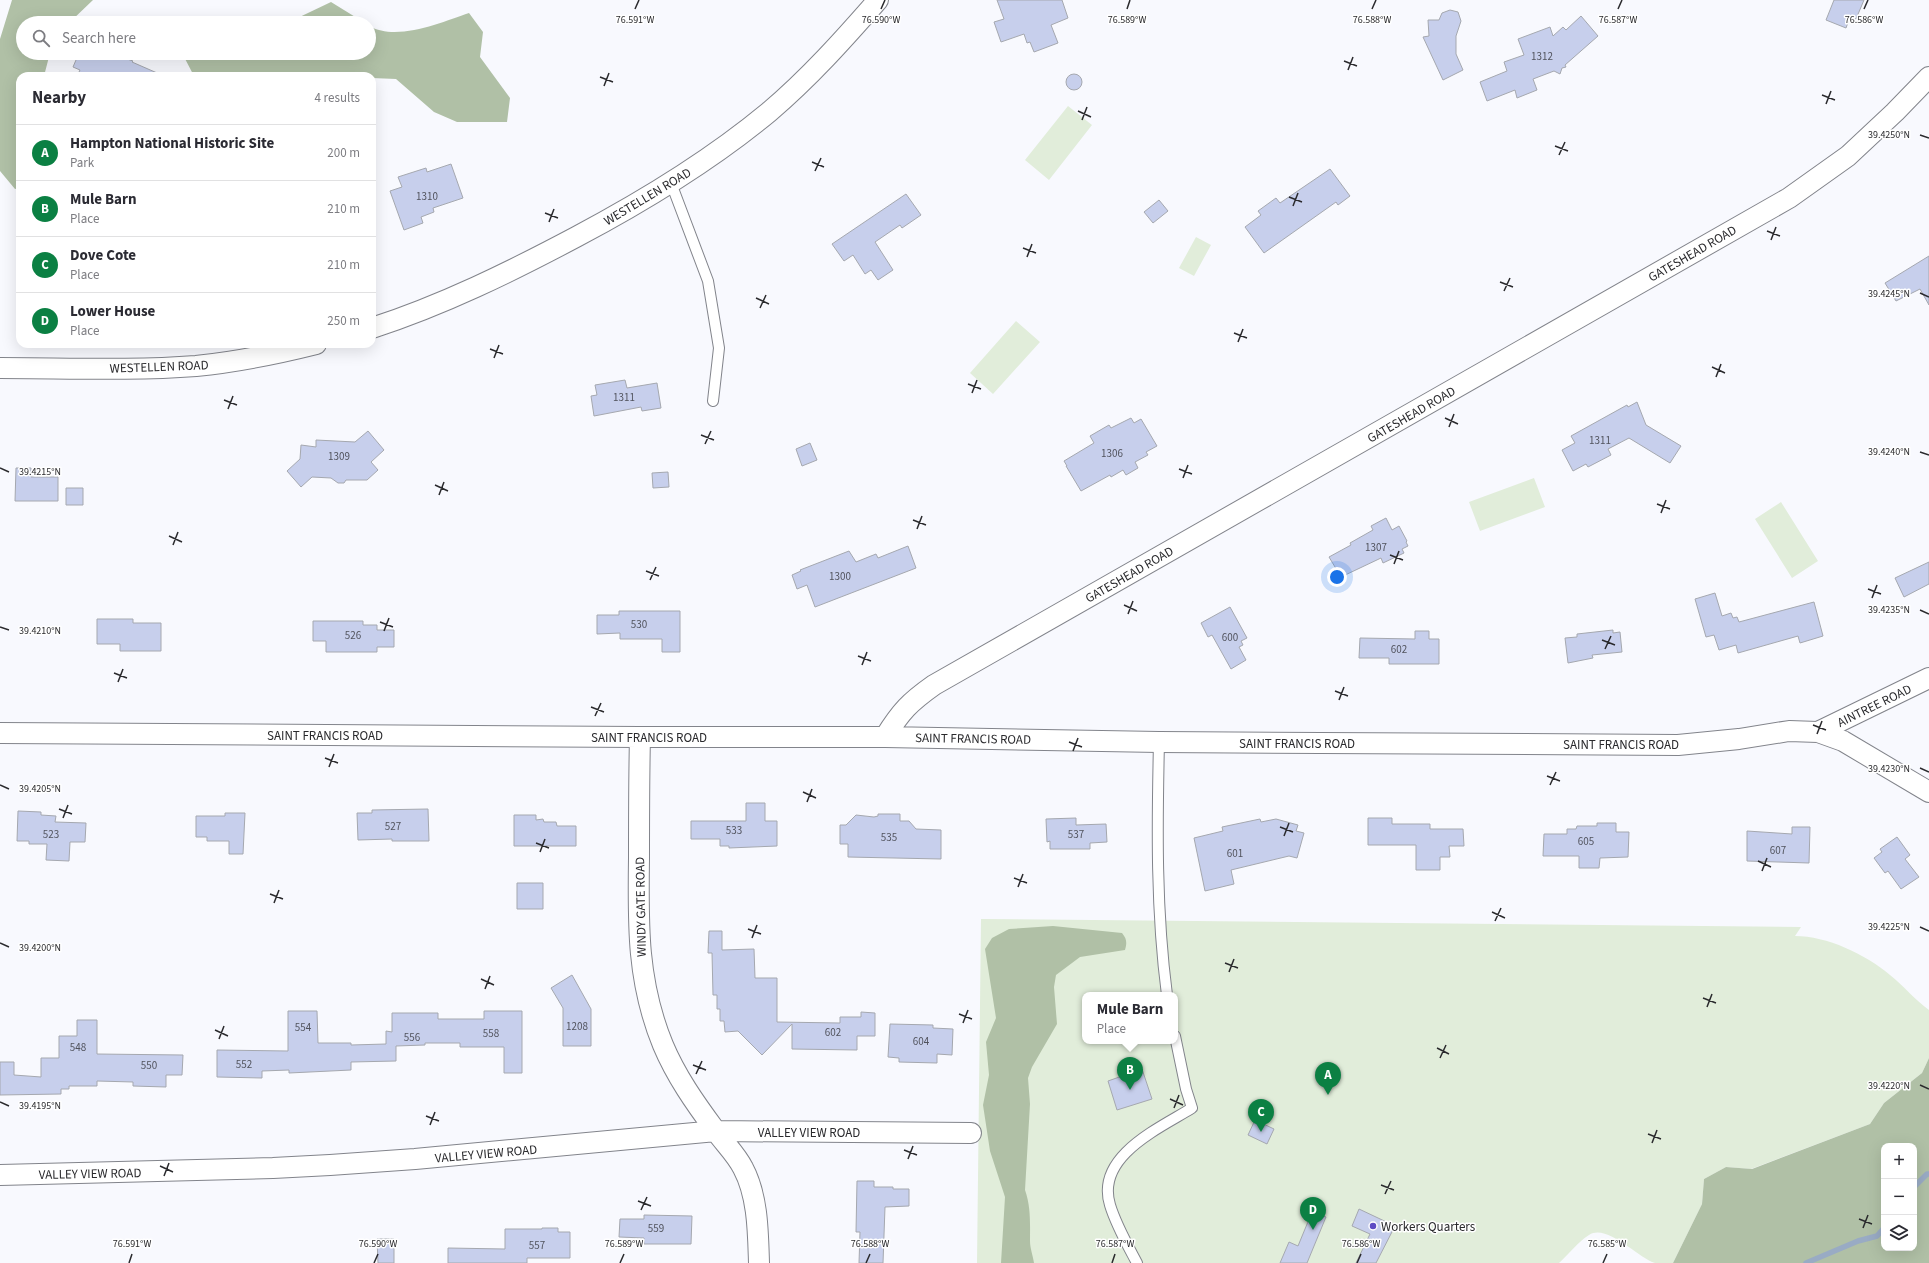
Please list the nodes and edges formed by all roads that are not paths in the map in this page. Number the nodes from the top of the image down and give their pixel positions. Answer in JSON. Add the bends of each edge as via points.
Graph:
{"nodes":[{"id":1,"x":878,"y":0,"type":"edge"},
{"id":2,"x":1929,"y":77,"type":"edge"},
{"id":3,"x":671,"y":183,"type":"junction"},
{"id":4,"x":376,"y":326,"type":"edge"},
{"id":5,"x":299,"y":348,"type":"edge"},
{"id":6,"x":0,"y":368,"type":"edge"},
{"id":7,"x":713,"y":401,"type":"dead end"},
{"id":8,"x":1929,"y":678,"type":"edge"},
{"id":9,"x":1818,"y":732,"type":"junction"},
{"id":10,"x":0,"y":733,"type":"edge"},
{"id":11,"x":640,"y":737,"type":"junction"},
{"id":12,"x":885,"y":737,"type":"junction"},
{"id":13,"x":1159,"y":742,"type":"junction"},
{"id":14,"x":1929,"y":792,"type":"edge"},
{"id":15,"x":1167,"y":992,"type":"edge"},
{"id":16,"x":1177,"y":1044,"type":"edge"},
{"id":17,"x":716,"y":1131,"type":"junction"},
{"id":18,"x":971,"y":1133,"type":"dead end"},
{"id":19,"x":0,"y":1175,"type":"edge"},
{"id":20,"x":759,"y":1263,"type":"edge"},
{"id":21,"x":1137,"y":1263,"type":"edge"}],
"edges":[{"from":1,"to":3,"type":"street","name":"WESTELLEN ROAD","via":[[816,68],[770,111],[742,134]]},
{"from":2,"to":12,"type":"street","name":"GATESHEAD ROAD","via":[[1848,156],[1789,198],[934,684],[898,715]]},
{"from":3,"to":4,"type":"street","name":"WESTELLEN ROAD","via":[[599,225],[494,279]]},
{"from":3,"to":7,"type":"lane","via":[[708,281],[719,348]]},
{"from":5,"to":6,"type":"street","name":"WESTELLEN ROAD","via":[[260,357],[195,366]]},
{"from":8,"to":9,"type":"street","name":"AINTREE ROAD"},
{"from":9,"to":13,"type":"street","name":"SAINT FRANCIS ROAD","via":[[1789,731],[1678,745]]},
{"from":9,"to":14,"type":"street","name":"SAINT FRANCIS ROAD","via":[[1843,741]]},
{"from":10,"to":11,"type":"street","name":"SAINT FRANCIS ROAD"},
{"from":11,"to":12,"type":"street","name":"SAINT FRANCIS ROAD"},
{"from":11,"to":17,"type":"street","name":"WINDY GATE ROAD","via":[[638,917],[641,963],[650,1005],[663,1044],[681,1081]]},
{"from":12,"to":13,"type":"street","name":"SAINT FRANCIS ROAD"},
{"from":13,"to":15,"type":"lane","via":[[1157,843],[1160,930]]},
{"from":16,"to":21,"type":"lane","via":[[1192,1108],[1134,1144],[1120,1157],[1109,1185],[1109,1203],[1117,1225]]},
{"from":17,"to":18,"type":"street","name":"VALLEY VIEW ROAD"},
{"from":17,"to":19,"type":"street","name":"VALLEY VIEW ROAD","via":[[330,1165]]},
{"from":17,"to":20,"type":"street","name":"WINDY GATE ROAD","via":[[744,1169],[754,1209]]}]}
